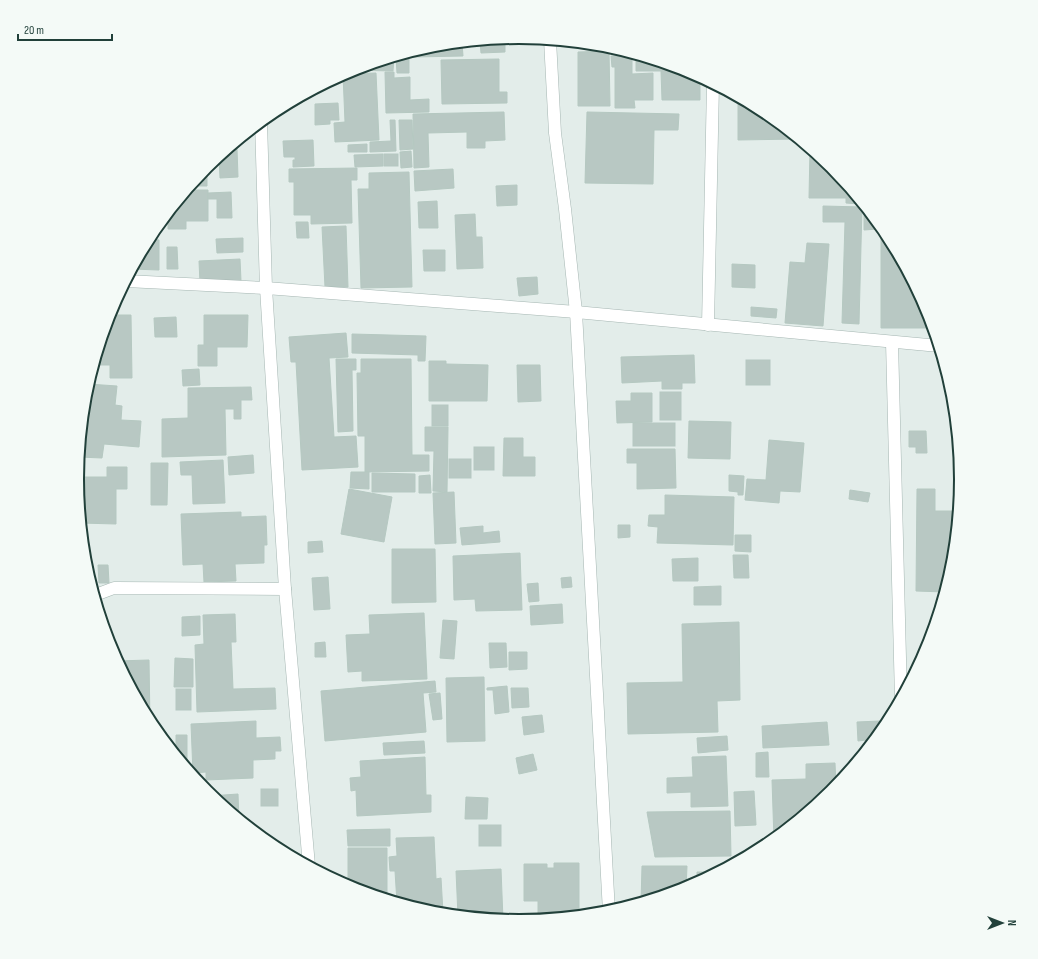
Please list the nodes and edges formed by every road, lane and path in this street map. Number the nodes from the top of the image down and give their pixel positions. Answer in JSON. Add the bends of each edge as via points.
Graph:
{"nodes":[{"id":1,"x":550,"y":45,"type":"edge"},
{"id":2,"x":713,"y":89,"type":"edge"},
{"id":3,"x":261,"y":129,"type":"edge"},
{"id":4,"x":131,"y":281,"type":"edge"},
{"id":5,"x":266,"y":288,"type":"junction"},
{"id":6,"x":576,"y":312,"type":"junction"},
{"id":7,"x":708,"y":325,"type":"junction"},
{"id":8,"x":892,"y":342,"type":"junction"},
{"id":9,"x":933,"y":345,"type":"edge"},
{"id":10,"x":285,"y":589,"type":"junction"},
{"id":11,"x":99,"y":594,"type":"edge"},
{"id":12,"x":901,"y":689,"type":"edge"},
{"id":13,"x":309,"y":861,"type":"edge"},
{"id":14,"x":609,"y":906,"type":"edge"}],
"edges":[{"from":1,"to":6,"type":"street","via":[[555,133]]},
{"from":2,"to":7,"type":"street"},
{"from":3,"to":5,"type":"street"},
{"from":4,"to":5,"type":"street"},
{"from":5,"to":6,"type":"street"},
{"from":5,"to":10,"type":"street"},
{"from":6,"to":7,"type":"street"},
{"from":6,"to":14,"type":"street"},
{"from":7,"to":8,"type":"street"},
{"from":8,"to":9,"type":"street"},
{"from":8,"to":12,"type":"street"},
{"from":10,"to":11,"type":"street","via":[[114,588]]},
{"from":10,"to":13,"type":"street"}]}
